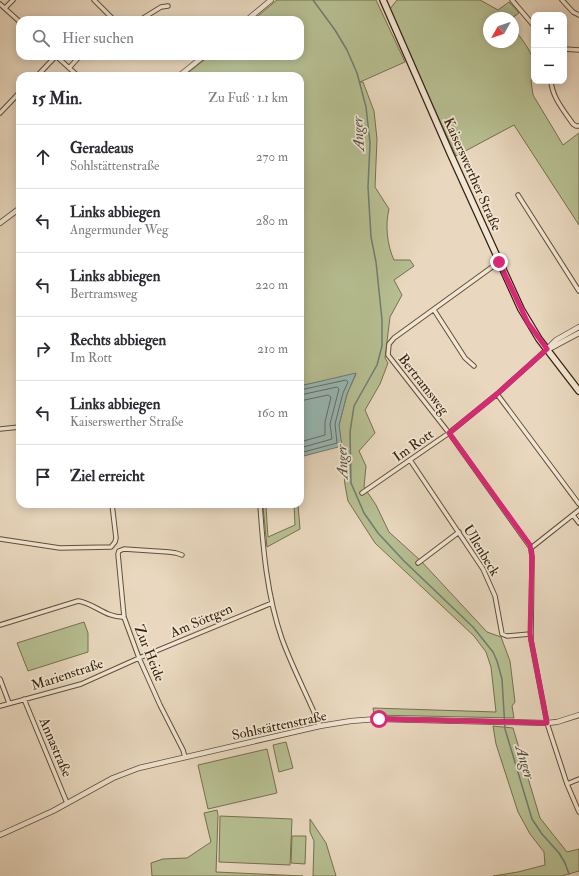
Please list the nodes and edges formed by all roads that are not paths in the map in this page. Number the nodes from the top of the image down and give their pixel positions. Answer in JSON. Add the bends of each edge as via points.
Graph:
{"nodes":[{"id":1,"x":13,"y":0,"type":"edge"},
{"id":2,"x":94,"y":0,"type":"edge"},
{"id":3,"x":271,"y":0,"type":"edge"},
{"id":4,"x":383,"y":0,"type":"edge"},
{"id":5,"x":512,"y":0,"type":"edge"},
{"id":6,"x":562,"y":0,"type":"edge"},
{"id":7,"x":0,"y":4,"type":"edge"},
{"id":8,"x":168,"y":6,"type":"dead end"},
{"id":9,"x":5,"y":8,"type":"junction"},
{"id":10,"x":579,"y":15,"type":"edge"},
{"id":11,"x":110,"y":16,"type":"edge"},
{"id":12,"x":146,"y":16,"type":"edge"},
{"id":13,"x":252,"y":16,"type":"edge"},
{"id":14,"x":16,"y":18,"type":"edge"},
{"id":15,"x":531,"y":22,"type":"edge"},
{"id":16,"x":567,"y":50,"type":"edge"},
{"id":17,"x":579,"y":50,"type":"edge"},
{"id":18,"x":52,"y":60,"type":"edge"},
{"id":19,"x":60,"y":60,"type":"edge"},
{"id":20,"x":76,"y":60,"type":"edge"},
{"id":21,"x":199,"y":60,"type":"edge"},
{"id":22,"x":69,"y":68,"type":"junction"},
{"id":23,"x":41,"y":72,"type":"edge"},
{"id":24,"x":74,"y":72,"type":"edge"},
{"id":25,"x":185,"y":72,"type":"edge"},
{"id":26,"x":551,"y":84,"type":"edge"},
{"id":27,"x":16,"y":96,"type":"edge"},
{"id":28,"x":0,"y":113,"type":"edge"},
{"id":29,"x":579,"y":126,"type":"edge"},
{"id":30,"x":518,"y":195,"type":"dead end"},
{"id":31,"x":16,"y":211,"type":"edge"},
{"id":32,"x":0,"y":223,"type":"edge"},
{"id":33,"x":499,"y":262,"type":"junction"},
{"id":34,"x":579,"y":292,"type":"edge"},
{"id":35,"x":434,"y":310,"type":"junction"},
{"id":36,"x":579,"y":327,"type":"edge"},
{"id":37,"x":579,"y":333,"type":"edge"},
{"id":38,"x":547,"y":349,"type":"junction"},
{"id":39,"x":474,"y":366,"type":"dead end"},
{"id":40,"x":579,"y":391,"type":"edge"},
{"id":41,"x":497,"y":394,"type":"junction"},
{"id":42,"x":16,"y":427,"type":"edge"},
{"id":43,"x":0,"y":429,"type":"edge"},
{"id":44,"x":449,"y":433,"type":"junction"},
{"id":45,"x":410,"y":460,"type":"junction"},
{"id":46,"x":362,"y":494,"type":"dead end"},
{"id":47,"x":579,"y":504,"type":"edge"},
{"id":48,"x":113,"y":508,"type":"edge"},
{"id":49,"x":260,"y":508,"type":"edge"},
{"id":50,"x":579,"y":510,"type":"edge"},
{"id":51,"x":573,"y":515,"type":"junction"},
{"id":52,"x":579,"y":523,"type":"edge"},
{"id":53,"x":459,"y":532,"type":"junction"},
{"id":54,"x":0,"y":539,"type":"edge"},
{"id":55,"x":114,"y":544,"type":"junction"},
{"id":56,"x":531,"y":548,"type":"junction"},
{"id":57,"x":119,"y":551,"type":"junction"},
{"id":58,"x":182,"y":555,"type":"dead end"},
{"id":59,"x":418,"y":563,"type":"dead end"},
{"id":60,"x":272,"y":602,"type":"junction"},
{"id":61,"x":124,"y":617,"type":"junction"},
{"id":62,"x":0,"y":625,"type":"edge"},
{"id":63,"x":530,"y":634,"type":"junction"},
{"id":64,"x":139,"y":658,"type":"junction"},
{"id":65,"x":0,"y":679,"type":"edge"},
{"id":66,"x":24,"y":699,"type":"junction"},
{"id":67,"x":9,"y":703,"type":"junction"},
{"id":68,"x":0,"y":706,"type":"edge"},
{"id":69,"x":579,"y":715,"type":"edge"},
{"id":70,"x":547,"y":723,"type":"junction"},
{"id":71,"x":320,"y":726,"type":"junction"},
{"id":72,"x":186,"y":757,"type":"junction"},
{"id":73,"x":579,"y":780,"type":"edge"},
{"id":74,"x":567,"y":784,"type":"junction"},
{"id":75,"x":67,"y":803,"type":"junction"},
{"id":76,"x":579,"y":812,"type":"edge"},
{"id":77,"x":0,"y":835,"type":"edge"}],
"edges":[{"from":1,"to":9,"type":"street"},
{"from":2,"to":11,"type":"street"},
{"from":3,"to":13,"type":"street"},
{"from":4,"to":33,"type":"main road","name":"Kaiserswerther Straße"},
{"from":5,"to":15,"type":"street"},
{"from":6,"to":10,"type":"street"},
{"from":7,"to":9,"type":"street"},
{"from":8,"to":12,"type":"street","via":[[161,7]]},
{"from":9,"to":14,"type":"street"},
{"from":16,"to":17,"type":"street"},
{"from":18,"to":23,"type":"street"},
{"from":19,"to":22,"type":"street"},
{"from":20,"to":22,"type":"street"},
{"from":21,"to":25,"type":"street"},
{"from":22,"to":24,"type":"street"},
{"from":26,"to":29,"type":"street","via":[[557,100],[573,124]]},
{"from":27,"to":28,"type":"street"},
{"from":30,"to":34,"type":"street"},
{"from":31,"to":32,"type":"street"},
{"from":33,"to":35,"type":"street","name":"Bertramsweg"},
{"from":33,"to":38,"type":"main road","name":"Kaiserswerther Straße","via":[[528,323]]},
{"from":35,"to":39,"type":"street","via":[[465,358]]},
{"from":35,"to":44,"type":"street","name":"Bertramsweg","via":[[391,341],[388,355]]},
{"from":36,"to":38,"type":"street","via":[[556,340]]},
{"from":37,"to":38,"type":"street"},
{"from":38,"to":40,"type":"main road","name":"Kaiserswerther Straße"},
{"from":38,"to":41,"type":"street","name":"Im Rott"},
{"from":41,"to":44,"type":"street","name":"Im Rott"},
{"from":41,"to":47,"type":"street"},
{"from":42,"to":43,"type":"street"},
{"from":44,"to":45,"type":"street","name":"Im Rott"},
{"from":44,"to":56,"type":"street","name":"Bertramsweg"},
{"from":45,"to":46,"type":"street","name":"Im Rott"},
{"from":45,"to":53,"type":"street","name":"Ullenbeck"},
{"from":48,"to":55,"type":"street","via":[[116,533]]},
{"from":49,"to":60,"type":"street","via":[[263,550]]},
{"from":50,"to":51,"type":"street"},
{"from":51,"to":52,"type":"street"},
{"from":51,"to":56,"type":"street"},
{"from":53,"to":59,"type":"street"},
{"from":53,"to":63,"type":"street","name":"Ullenbeck","via":[[488,578],[495,596],[502,634]]},
{"from":54,"to":55,"type":"street","via":[[60,548],[107,548]]},
{"from":55,"to":57,"type":"street"},
{"from":56,"to":63,"type":"street"},
{"from":57,"to":58,"type":"street","via":[[124,549]]},
{"from":57,"to":61,"type":"street","name":"Zur Heide"},
{"from":60,"to":64,"type":"street","name":"Am Söttgen"},
{"from":60,"to":71,"type":"street","via":[[282,638]]},
{"from":61,"to":62,"type":"street","via":[[112,616],[81,601]]},
{"from":61,"to":64,"type":"street","name":"Zur Heide"},
{"from":63,"to":70,"type":"street"},
{"from":64,"to":66,"type":"street","name":"Marienstraße","via":[[81,684]]},
{"from":64,"to":72,"type":"street","name":"Zur Heide"},
{"from":65,"to":67,"type":"street"},
{"from":66,"to":67,"type":"street","name":"Marienstraße"},
{"from":66,"to":75,"type":"street","name":"Annastraße"},
{"from":67,"to":68,"type":"street","name":"Marienstraße"},
{"from":69,"to":70,"type":"street","name":"Sohlstättenstraße"},
{"from":70,"to":71,"type":"street","name":"Sohlstättenstraße","via":[[377,719]]},
{"from":70,"to":74,"type":"street"},
{"from":71,"to":72,"type":"street","name":"Sohlstättenstraße"},
{"from":72,"to":75,"type":"street","name":"Sohlstättenstraße","via":[[124,773]]},
{"from":73,"to":74,"type":"street"},
{"from":74,"to":76,"type":"street"},
{"from":75,"to":77,"type":"street","name":"Sohlstättenstraße"}]}
